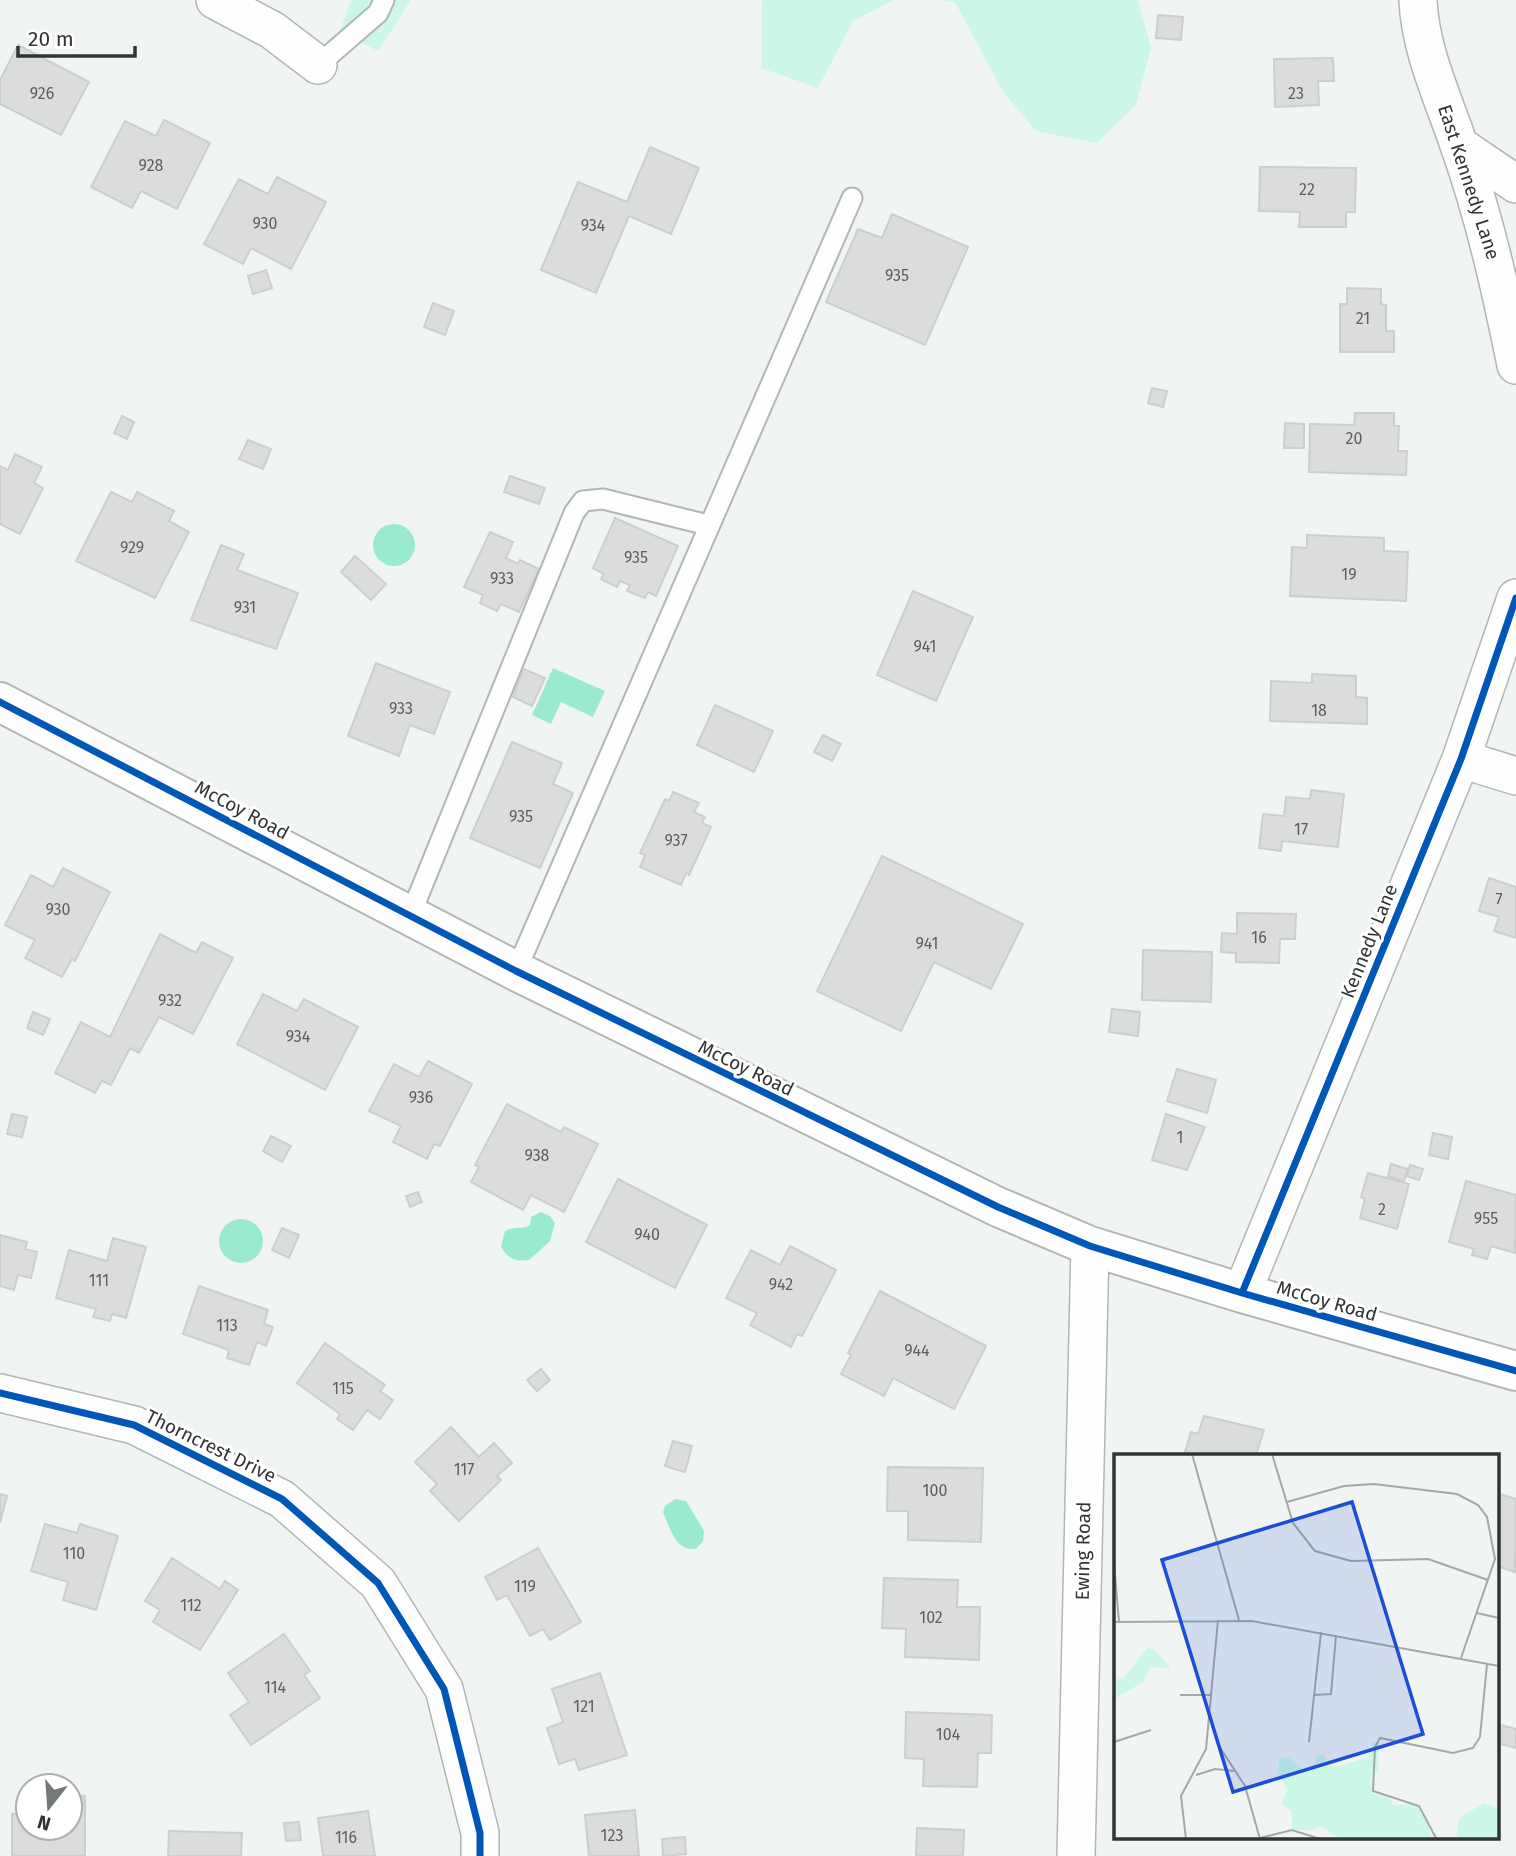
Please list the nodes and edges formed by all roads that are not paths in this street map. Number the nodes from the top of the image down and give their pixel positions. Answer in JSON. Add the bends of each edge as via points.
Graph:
{"nodes":[{"id":1,"x":215,"y":0,"type":"edge"},
{"id":2,"x":384,"y":0,"type":"edge"},
{"id":3,"x":1418,"y":0,"type":"edge"},
{"id":4,"x":318,"y":65,"type":"joint"},
{"id":5,"x":1460,"y":146,"type":"junction"},
{"id":6,"x":1516,"y":184,"type":"edge"},
{"id":7,"x":852,"y":198,"type":"dead end"},
{"id":8,"x":1516,"y":365,"type":"edge"},
{"id":9,"x":708,"y":525,"type":"junction"},
{"id":10,"x":1516,"y":598,"type":"edge"},
{"id":11,"x":0,"y":702,"type":"edge"},
{"id":12,"x":1461,"y":759,"type":"junction"},
{"id":13,"x":1516,"y":776,"type":"edge"},
{"id":14,"x":410,"y":916,"type":"junction"},
{"id":15,"x":516,"y":971,"type":"junction"},
{"id":16,"x":1090,"y":1246,"type":"junction"},
{"id":17,"x":1242,"y":1293,"type":"junction"},
{"id":18,"x":1516,"y":1371,"type":"edge"},
{"id":19,"x":0,"y":1393,"type":"edge"},
{"id":20,"x":480,"y":1856,"type":"edge"},
{"id":21,"x":1076,"y":1856,"type":"edge"}],
"edges":[{"from":1,"to":4,"type":"street","via":[[272,30]]},
{"from":2,"to":4,"type":"lane","via":[[378,13]]},
{"from":3,"to":5,"type":"street","name":"East Kennedy Lane","via":[[1419,20],[1444,107]]},
{"from":5,"to":6,"type":"street"},
{"from":5,"to":8,"type":"street","name":"East Kennedy Lane","via":[[1493,252]]},
{"from":7,"to":9,"type":"lane"},
{"from":9,"to":14,"type":"lane","via":[[603,499],[583,501],[574,513]]},
{"from":9,"to":15,"type":"lane"},
{"from":10,"to":12,"type":"street","name":"Kennedy Lane"},
{"from":11,"to":14,"type":"street","name":"McCoy Road"},
{"from":12,"to":13,"type":"street"},
{"from":12,"to":17,"type":"street","name":"Kennedy Lane"},
{"from":14,"to":15,"type":"street","name":"McCoy Road"},
{"from":15,"to":16,"type":"street","name":"McCoy Road","via":[[923,1172]]},
{"from":16,"to":17,"type":"street","name":"McCoy Road"},
{"from":16,"to":21,"type":"street","name":"Ewing Road"},
{"from":17,"to":18,"type":"street","name":"McCoy Road"},
{"from":19,"to":20,"type":"street","name":"Thorncrest Drive","via":[[134,1425],[282,1499],[377,1583],[444,1689],[480,1833]]}]}
